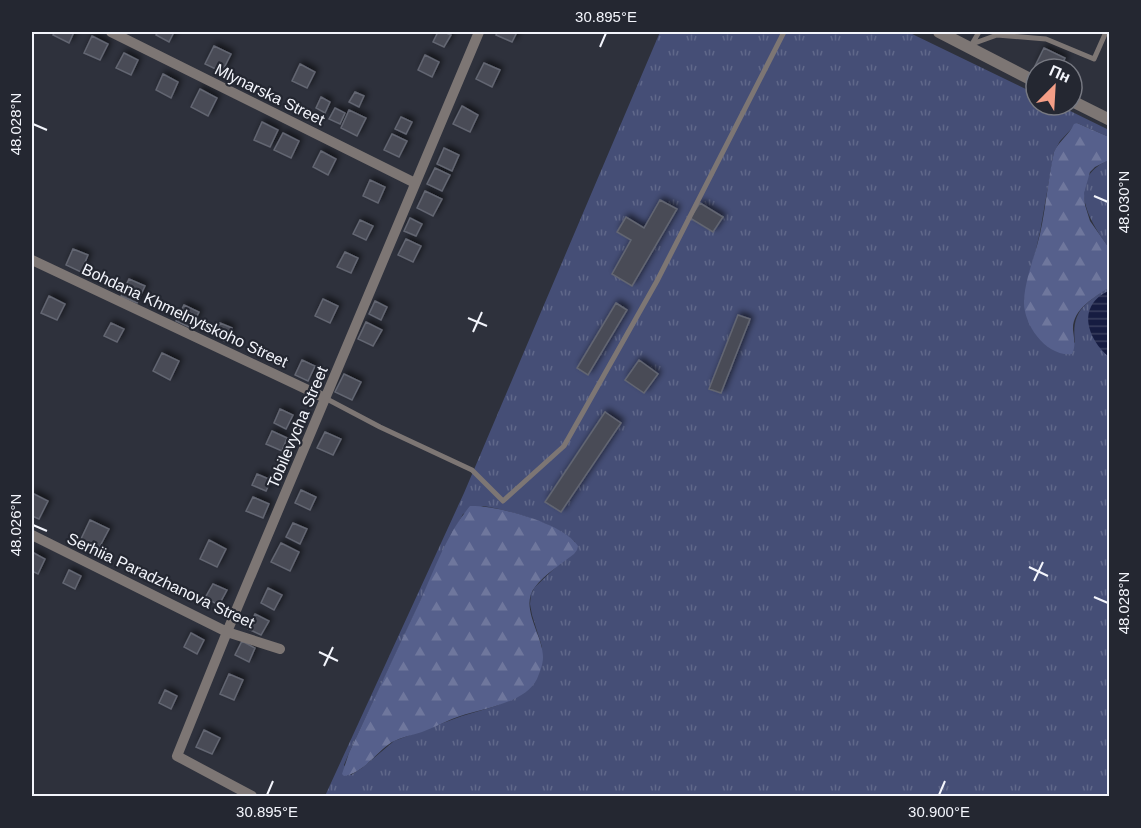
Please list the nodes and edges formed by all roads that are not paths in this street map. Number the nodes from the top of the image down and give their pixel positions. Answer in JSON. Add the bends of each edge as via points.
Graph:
{"nodes":[{"id":1,"x":111,"y":32,"type":"edge"},
{"id":2,"x":479,"y":32,"type":"edge"},
{"id":3,"x":784,"y":32,"type":"edge"},
{"id":4,"x":939,"y":32,"type":"edge"},
{"id":5,"x":979,"y":32,"type":"edge"},
{"id":6,"x":1106,"y":32,"type":"edge"},
{"id":7,"x":971,"y":46,"type":"junction"},
{"id":8,"x":1024,"y":75,"type":"edge"},
{"id":9,"x":1084,"y":107,"type":"edge"},
{"id":10,"x":1110,"y":120,"type":"edge"},
{"id":11,"x":415,"y":183,"type":"junction"},
{"id":12,"x":32,"y":260,"type":"edge"},
{"id":13,"x":325,"y":398,"type":"junction"},
{"id":14,"x":32,"y":535,"type":"edge"},
{"id":15,"x":227,"y":632,"type":"junction"},
{"id":16,"x":280,"y":650,"type":"dead end"},
{"id":17,"x":252,"y":796,"type":"edge"}],
"edges":[{"from":1,"to":11,"type":"street","name":"Mlynarska Street"},
{"from":2,"to":11,"type":"street","name":"Tobilevycha Street"},
{"from":3,"to":13,"type":"lane","via":[[657,281],[564,446],[503,501],[472,470]]},
{"from":4,"to":7,"type":"street"},
{"from":5,"to":7,"type":"lane"},
{"from":6,"to":7,"type":"lane","via":[[1094,59],[1046,39],[997,35]]},
{"from":7,"to":8,"type":"street"},
{"from":9,"to":10,"type":"street"},
{"from":11,"to":13,"type":"street","name":"Tobilevycha Street"},
{"from":12,"to":13,"type":"street","name":"Bohdana Khmelnytskoho Street"},
{"from":13,"to":15,"type":"street","name":"Tobilevycha Street"},
{"from":14,"to":15,"type":"street","name":"Serhiia Paradzhanova Street"},
{"from":15,"to":16,"type":"street","name":"Serhiia Paradzhanova Street"},
{"from":15,"to":17,"type":"street","name":"Tobilevycha Street","via":[[177,756]]}]}
